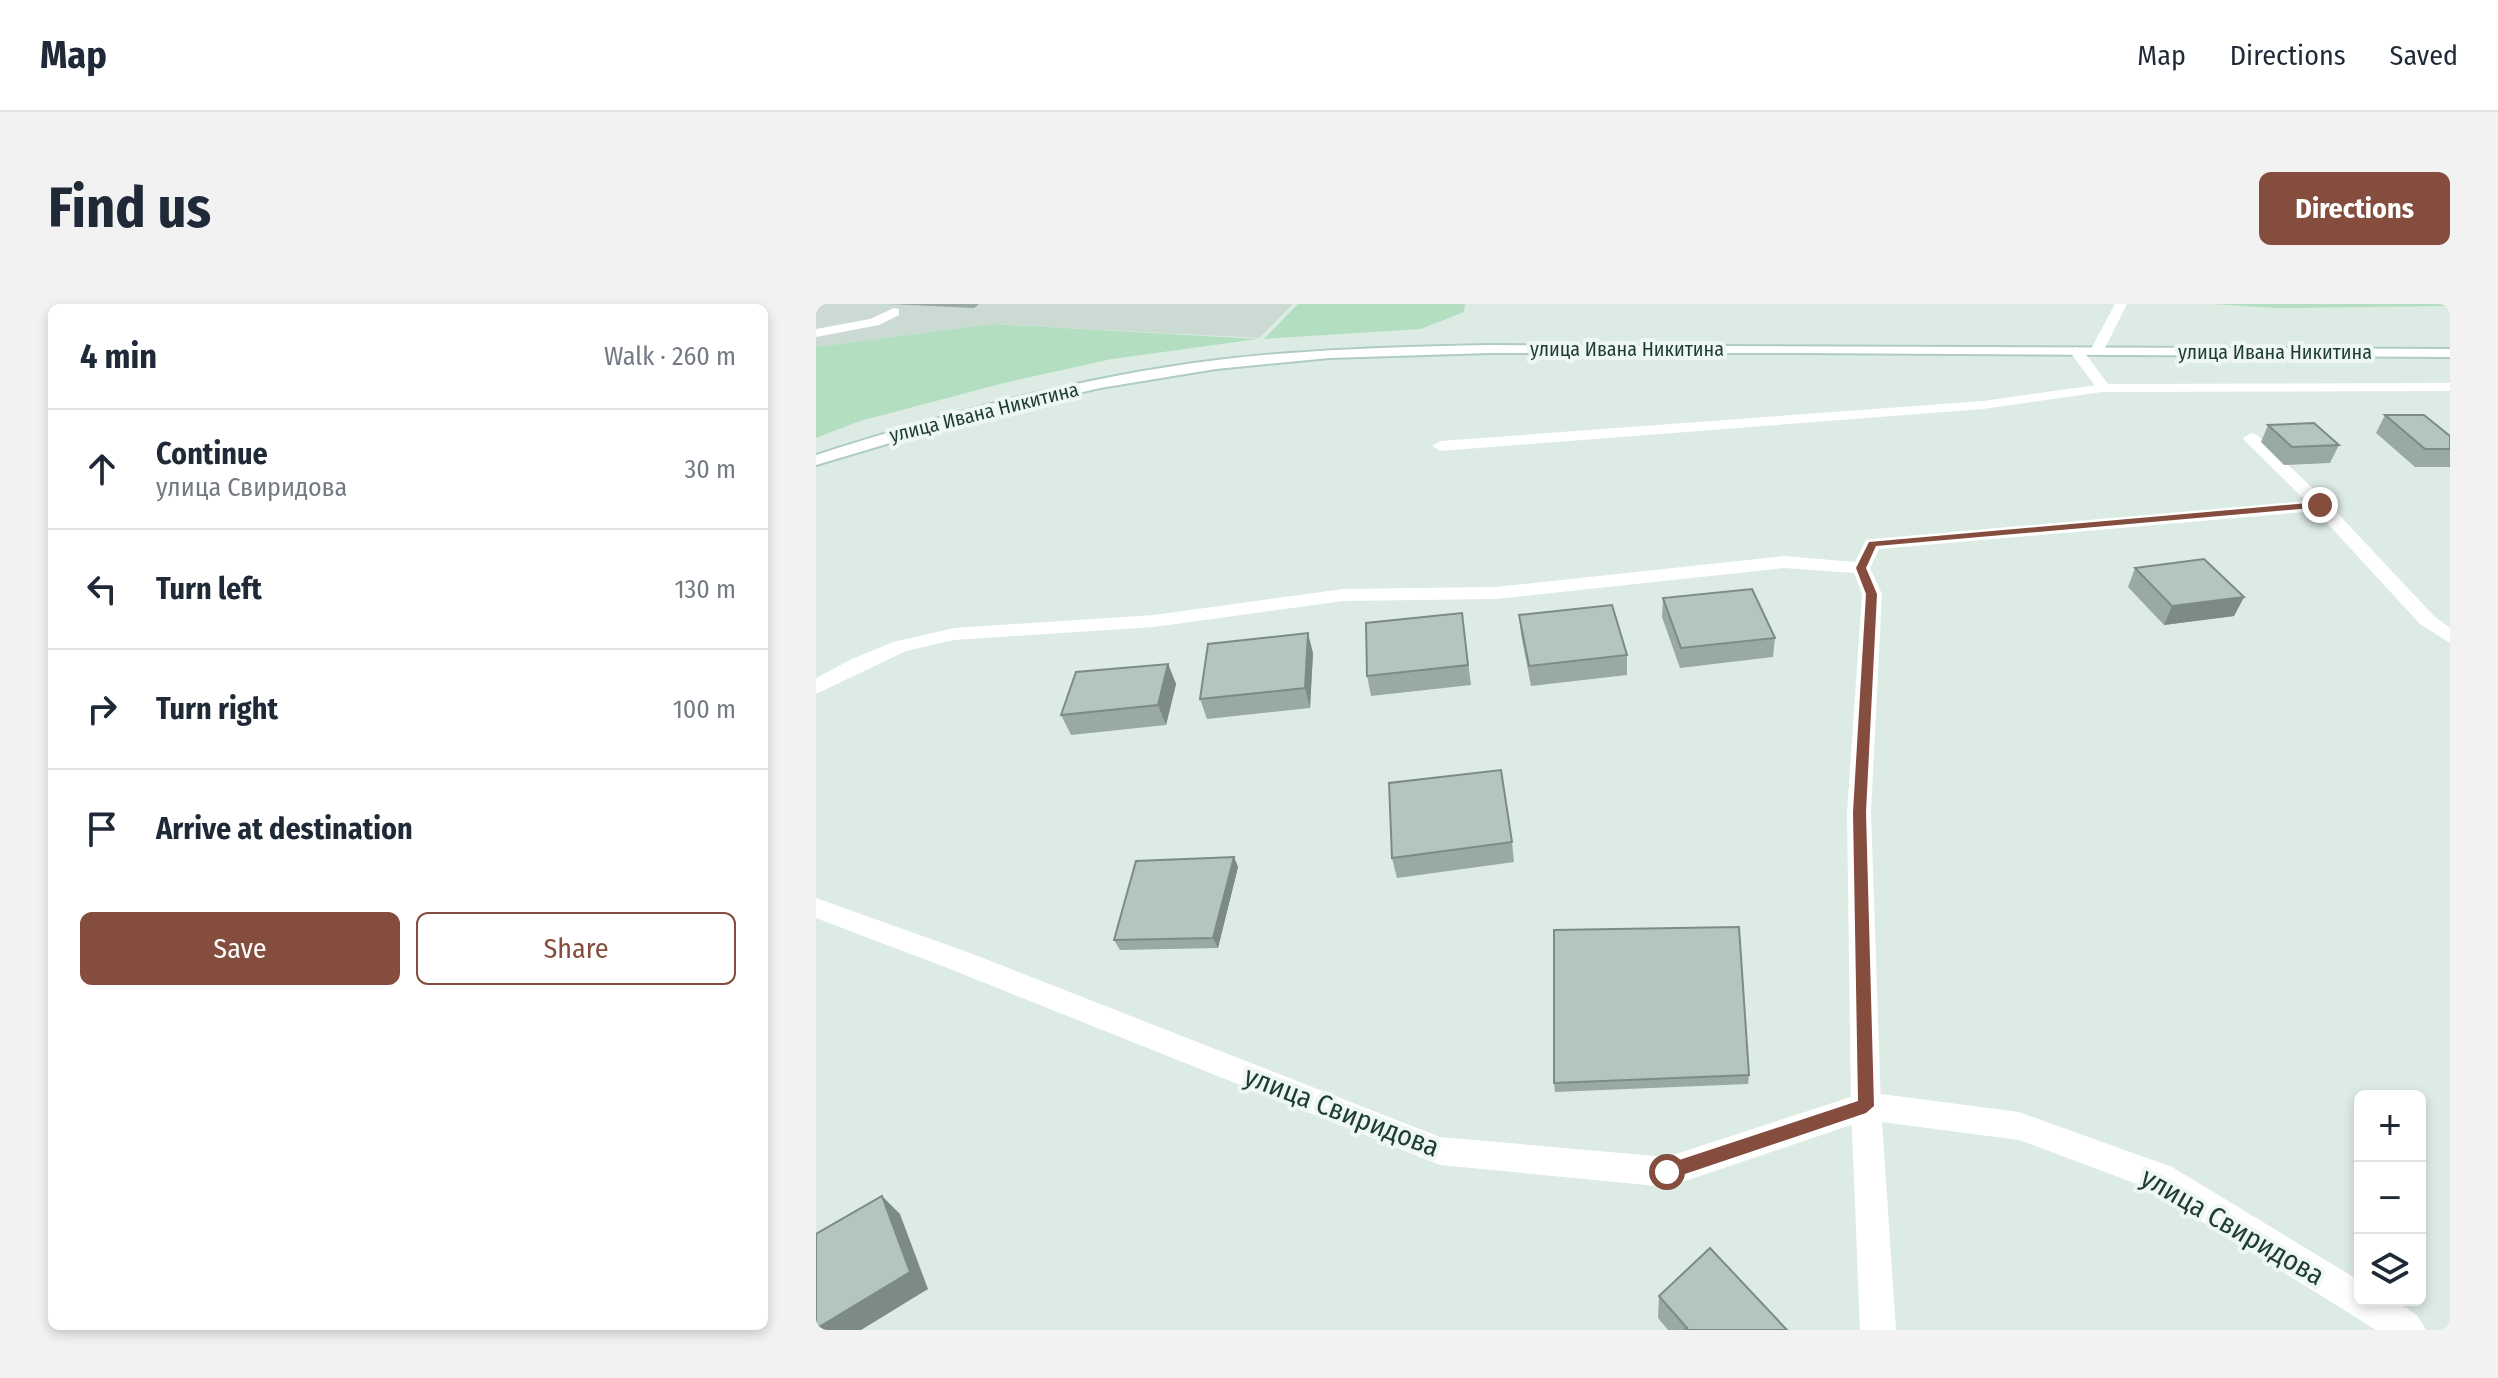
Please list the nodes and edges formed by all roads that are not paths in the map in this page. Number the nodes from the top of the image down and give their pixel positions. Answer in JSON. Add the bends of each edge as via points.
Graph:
{"nodes":[{"id":1,"x":2121,"y":304,"type":"edge"},
{"id":2,"x":894,"y":312,"type":"dead end"},
{"id":3,"x":816,"y":333,"type":"edge"},
{"id":4,"x":2076,"y":351,"type":"junction"},
{"id":5,"x":2097,"y":351,"type":"junction"},
{"id":6,"x":2450,"y":353,"type":"edge"},
{"id":7,"x":2450,"y":387,"type":"edge"},
{"id":8,"x":2104,"y":388,"type":"junction"},
{"id":9,"x":2251,"y":438,"type":"dead end"},
{"id":10,"x":1440,"y":446,"type":"dead end"},
{"id":11,"x":816,"y":460,"type":"edge"},
{"id":12,"x":2320,"y":505,"type":"junction"},
{"id":13,"x":1861,"y":568,"type":"junction"},
{"id":14,"x":2450,"y":637,"type":"edge"},
{"id":15,"x":816,"y":687,"type":"edge"},
{"id":16,"x":816,"y":908,"type":"edge"},
{"id":17,"x":1866,"y":1106,"type":"junction"},
{"id":18,"x":1878,"y":1330,"type":"edge"},
{"id":19,"x":2408,"y":1330,"type":"edge"}],
"edges":[{"from":1,"to":5,"type":"main road"},
{"from":2,"to":3,"type":"main road","via":[[874,322]]},
{"from":4,"to":5,"type":"main road","name":"улица Ивана Никитина"},
{"from":4,"to":8,"type":"main road"},
{"from":4,"to":11,"type":"main road","name":"улица Ивана Никитина","via":[[1429,351],[1276,358],[1027,398]]},
{"from":5,"to":6,"type":"main road","name":"улица Ивана Никитина"},
{"from":7,"to":8,"type":"main road"},
{"from":8,"to":10,"type":"main road","via":[[1983,405]]},
{"from":9,"to":12,"type":"main road"},
{"from":12,"to":13,"type":"main road","via":[[1872,544]]},
{"from":12,"to":14,"type":"main road","via":[[2427,620]]},
{"from":13,"to":15,"type":"main road","via":[[1784,562],[1495,593],[1343,595],[1154,621],[954,634],[900,646]]},
{"from":13,"to":17,"type":"main road","via":[[1872,594],[1859,812]]},
{"from":16,"to":17,"type":"main road","name":"улица Свиридова","via":[[1440,1151],[1667,1172]]},
{"from":17,"to":18,"type":"main road"},
{"from":17,"to":19,"type":"main road","name":"улица Свиридова","via":[[2019,1126],[2161,1178]]}]}
